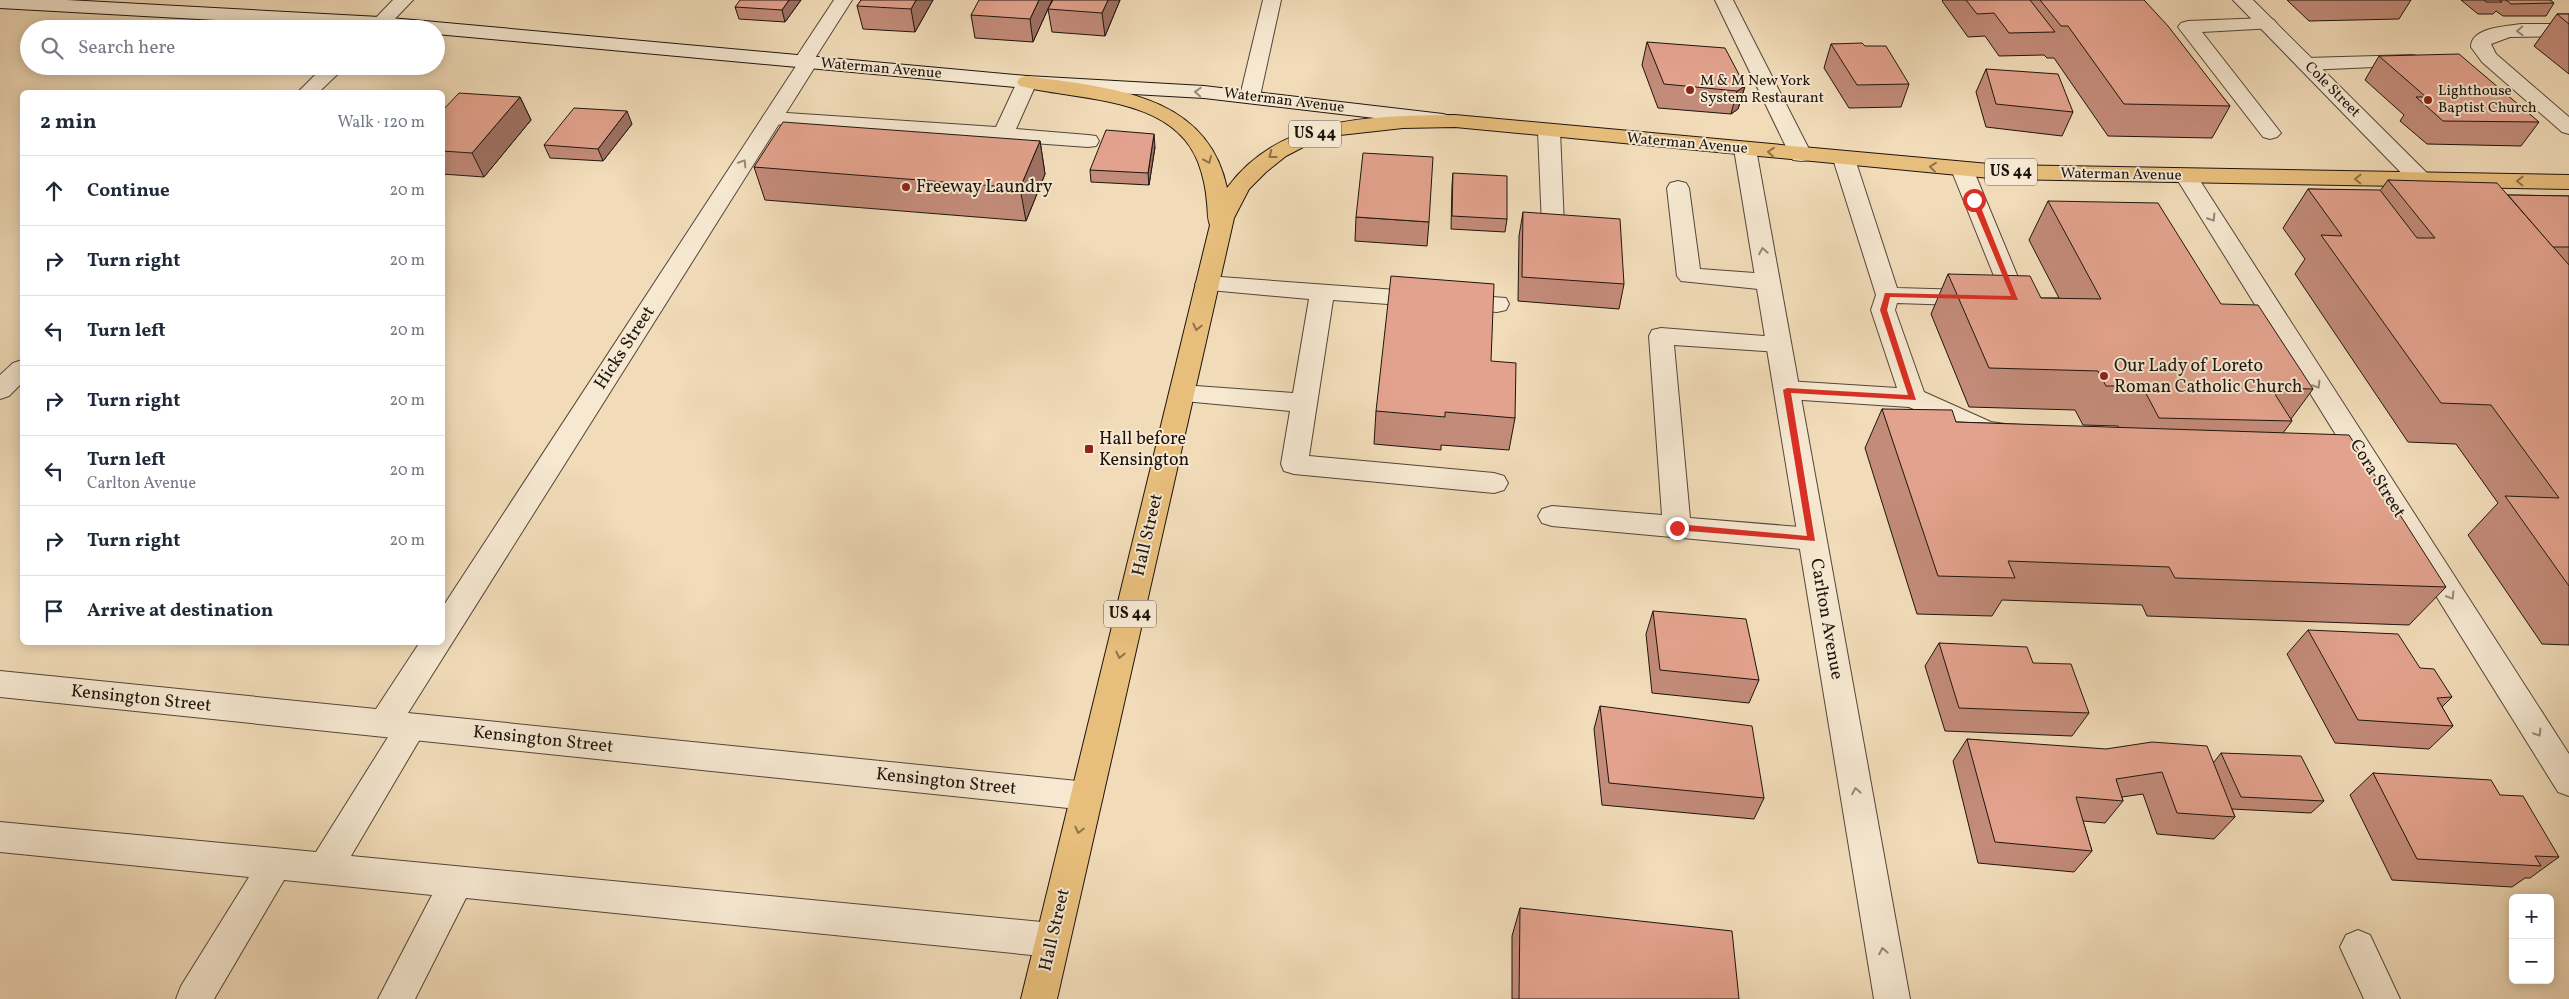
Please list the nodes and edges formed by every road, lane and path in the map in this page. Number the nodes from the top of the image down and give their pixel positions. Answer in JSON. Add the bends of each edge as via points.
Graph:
{"nodes":[{"id":1,"x":404,"y":0,"type":"edge"},
{"id":2,"x":843,"y":0,"type":"edge"},
{"id":3,"x":1272,"y":0,"type":"edge"},
{"id":4,"x":1724,"y":0,"type":"edge"},
{"id":5,"x":2242,"y":0,"type":"edge"},
{"id":6,"x":0,"y":2,"type":"edge"},
{"id":7,"x":310,"y":20,"type":"edge"},
{"id":8,"x":383,"y":20,"type":"edge"},
{"id":9,"x":2267,"y":24,"type":"junction"},
{"id":10,"x":2569,"y":30,"type":"edge"},
{"id":11,"x":445,"y":32,"type":"edge"},
{"id":12,"x":2432,"y":60,"type":"edge"},
{"id":13,"x":805,"y":62,"type":"junction"},
{"id":14,"x":2306,"y":64,"type":"junction"},
{"id":15,"x":326,"y":75,"type":"edge"},
{"id":16,"x":1027,"y":82,"type":"junction"},
{"id":17,"x":310,"y":90,"type":"edge"},
{"id":18,"x":1250,"y":96,"type":"junction"},
{"id":19,"x":772,"y":118,"type":"junction"},
{"id":20,"x":1455,"y":121,"type":"junction"},
{"id":21,"x":2569,"y":128,"type":"edge"},
{"id":22,"x":1549,"y":130,"type":"junction"},
{"id":23,"x":2270,"y":133,"type":"dead end"},
{"id":24,"x":1003,"y":134,"type":"junction"},
{"id":25,"x":1088,"y":141,"type":"dead end"},
{"id":26,"x":1745,"y":149,"type":"junction"},
{"id":27,"x":1801,"y":155,"type":"junction"},
{"id":28,"x":1844,"y":158,"type":"junction"},
{"id":29,"x":1962,"y":169,"type":"junction"},
{"id":30,"x":2186,"y":176,"type":"junction"},
{"id":31,"x":2421,"y":180,"type":"junction"},
{"id":32,"x":2569,"y":182,"type":"edge"},
{"id":33,"x":1678,"y":188,"type":"dead end"},
{"id":34,"x":1553,"y":226,"type":"edge"},
{"id":35,"x":1220,"y":228,"type":"junction"},
{"id":36,"x":1768,"y":282,"type":"junction"},
{"id":37,"x":1207,"y":284,"type":"junction"},
{"id":38,"x":1322,"y":292,"type":"junction"},
{"id":39,"x":1888,"y":295,"type":"junction"},
{"id":40,"x":1497,"y":304,"type":"dead end"},
{"id":41,"x":1779,"y":344,"type":"junction"},
{"id":42,"x":20,"y":371,"type":"edge"},
{"id":43,"x":0,"y":390,"type":"edge"},
{"id":44,"x":1787,"y":390,"type":"junction"},
{"id":45,"x":1182,"y":394,"type":"junction"},
{"id":46,"x":1913,"y":398,"type":"junction"},
{"id":47,"x":1304,"y":403,"type":"junction"},
{"id":48,"x":2025,"y":432,"type":"edge"},
{"id":49,"x":1494,"y":483,"type":"dead end"},
{"id":50,"x":1552,"y":516,"type":"dead end"},
{"id":51,"x":1677,"y":528,"type":"junction"},
{"id":52,"x":1812,"y":539,"type":"junction"},
{"id":53,"x":445,"y":628,"type":"edge"},
{"id":54,"x":435,"y":645,"type":"edge"},
{"id":55,"x":0,"y":684,"type":"edge"},
{"id":56,"x":397,"y":725,"type":"junction"},
{"id":57,"x":2569,"y":782,"type":"edge"},
{"id":58,"x":1087,"y":796,"type":"junction"},
{"id":59,"x":0,"y":837,"type":"edge"},
{"id":60,"x":275,"y":864,"type":"junction"},
{"id":61,"x":325,"y":869,"type":"junction"},
{"id":62,"x":458,"y":882,"type":"junction"},
{"id":63,"x":1052,"y":940,"type":"junction"},
{"id":64,"x":2358,"y":947,"type":"dead end"},
{"id":65,"x":194,"y":999,"type":"edge"},
{"id":66,"x":396,"y":999,"type":"edge"},
{"id":67,"x":1039,"y":999,"type":"edge"},
{"id":68,"x":1892,"y":999,"type":"edge"},
{"id":69,"x":2382,"y":999,"type":"edge"}],
"edges":[{"from":1,"to":8,"type":"street"},
{"from":2,"to":13,"type":"street","name":"Hicks Street"},
{"from":3,"to":18,"type":"street"},
{"from":4,"to":27,"type":"street"},
{"from":5,"to":9,"type":"street","name":"Cole Street"},
{"from":6,"to":7,"type":"street","name":"Waterman Avenue"},
{"from":9,"to":14,"type":"street","name":"Cole Street"},
{"from":9,"to":23,"type":"street","via":[[2188,27]]},
{"from":10,"to":21,"type":"street","one_way":true,"via":[[2492,35],[2481,42],[2480,58]]},
{"from":11,"to":13,"type":"street","name":"Waterman Avenue"},
{"from":12,"to":14,"type":"street"},
{"from":13,"to":16,"type":"street","name":"Waterman Avenue"},
{"from":13,"to":19,"type":"street","name":"Hicks Street"},
{"from":14,"to":31,"type":"street","name":"Cole Street"},
{"from":15,"to":17,"type":"street"},
{"from":18,"to":16,"type":"street","name":"Waterman Avenue","one_way":true},
{"from":16,"to":24,"type":"street"},
{"from":16,"to":35,"type":"highway","one_way":true,"via":[[1125,100],[1161,112],[1184,126],[1198,142],[1211,166],[1218,195]]},
{"from":18,"to":20,"type":"street","name":"Waterman Avenue"},
{"from":19,"to":24,"type":"street"},
{"from":53,"to":19,"type":"street","name":"Hicks Street","one_way":true},
{"from":20,"to":22,"type":"highway","name":"Waterman Avenue","number":"US 44"},
{"from":20,"to":35,"type":"highway","name":"Hall Street","number":"US 44","one_way":true,"via":[[1365,124],[1296,140],[1249,175],[1227,207]]},
{"from":22,"to":26,"type":"highway","name":"Waterman Avenue","number":"US 44"},
{"from":22,"to":34,"type":"street"},
{"from":24,"to":25,"type":"street"},
{"from":27,"to":26,"type":"highway","name":"Waterman Avenue","number":"US 44","one_way":true},
{"from":36,"to":26,"type":"street","name":"Carlton Avenue","one_way":true},
{"from":27,"to":28,"type":"highway","name":"Waterman Avenue","number":"US 44"},
{"from":29,"to":28,"type":"highway","name":"Waterman Avenue","number":"US 44","one_way":true},
{"from":28,"to":39,"type":"street"},
{"from":29,"to":30,"type":"highway","name":"Waterman Avenue","number":"US 44","via":[[2033,174]]},
{"from":29,"to":39,"type":"street","via":[[2015,299]]},
{"from":31,"to":30,"type":"highway","name":"Waterman Avenue","number":"US 44","one_way":true},
{"from":30,"to":57,"type":"street","name":"Cora Street","one_way":true},
{"from":32,"to":31,"type":"highway","name":"Waterman Avenue","number":"US 44","one_way":true},
{"from":33,"to":36,"type":"street","via":[[1689,276]]},
{"from":35,"to":37,"type":"highway","name":"Hall Street","number":"US 44"},
{"from":36,"to":41,"type":"street","name":"Carlton Avenue"},
{"from":37,"to":38,"type":"street"},
{"from":37,"to":45,"type":"highway","name":"Hall Street","number":"US 44","one_way":true},
{"from":38,"to":40,"type":"street"},
{"from":38,"to":47,"type":"street"},
{"from":39,"to":46,"type":"street","via":[[1883,310]]},
{"from":41,"to":44,"type":"street","name":"Carlton Avenue"},
{"from":41,"to":51,"type":"street","via":[[1661,336]]},
{"from":42,"to":43,"type":"street"},
{"from":44,"to":46,"type":"street"},
{"from":44,"to":52,"type":"street","name":"Carlton Avenue"},
{"from":45,"to":47,"type":"street"},
{"from":45,"to":58,"type":"highway","name":"Hall Street","number":"US 44","one_way":true},
{"from":46,"to":48,"type":"street","via":[[1987,431]]},
{"from":47,"to":49,"type":"street","via":[[1294,464]]},
{"from":50,"to":51,"type":"street"},
{"from":51,"to":52,"type":"street"},
{"from":68,"to":52,"type":"street","name":"Carlton Avenue","one_way":true},
{"from":54,"to":56,"type":"street"},
{"from":55,"to":56,"type":"street","name":"Kensington Street"},
{"from":56,"to":58,"type":"street","name":"Kensington Street"},
{"from":56,"to":61,"type":"street"},
{"from":58,"to":63,"type":"highway","name":"Hall Street","number":"US 44","one_way":true},
{"from":59,"to":60,"type":"street"},
{"from":60,"to":61,"type":"street"},
{"from":60,"to":65,"type":"street"},
{"from":61,"to":62,"type":"street"},
{"from":62,"to":63,"type":"street"},
{"from":62,"to":66,"type":"street"},
{"from":63,"to":67,"type":"highway","name":"Hall Street","number":"US 44"},
{"from":64,"to":69,"type":"street"}]}
